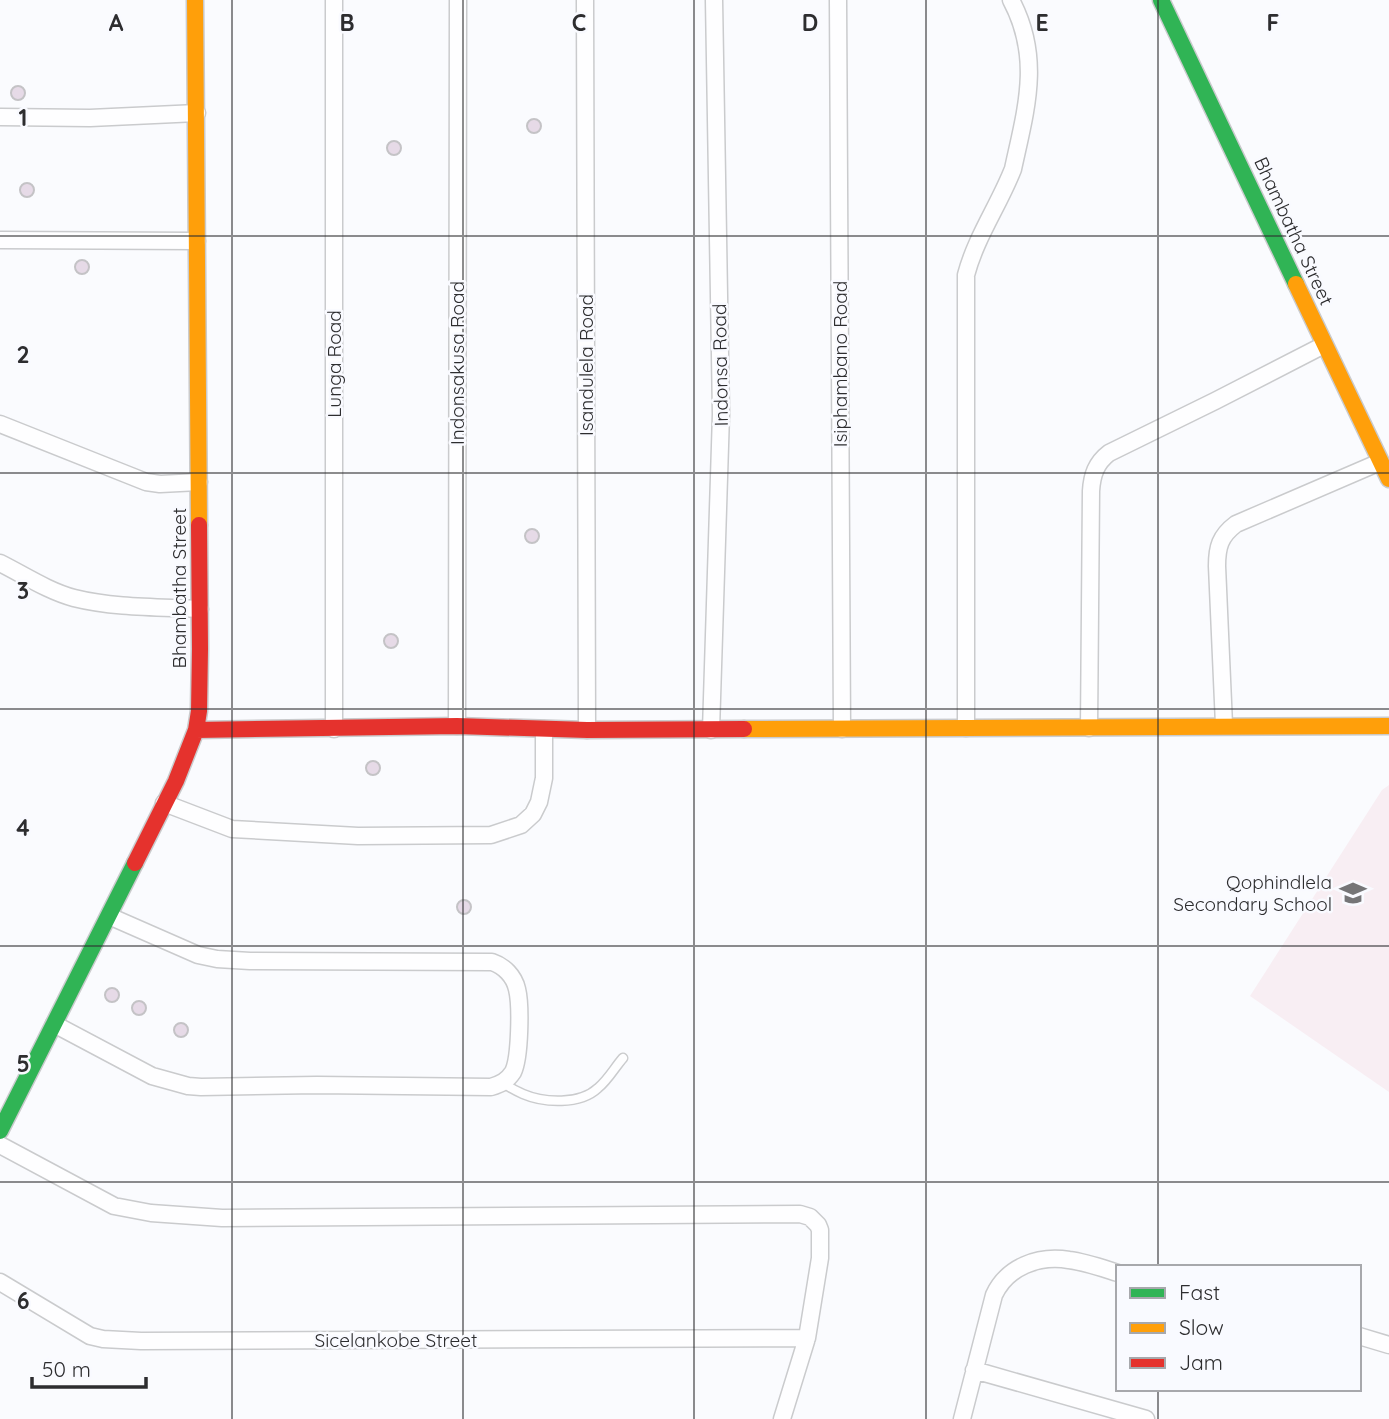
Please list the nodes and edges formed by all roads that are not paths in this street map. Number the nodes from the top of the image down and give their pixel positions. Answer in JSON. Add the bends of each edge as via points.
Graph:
{"nodes":[{"id":1,"x":195,"y":0,"type":"edge"},
{"id":2,"x":334,"y":0,"type":"edge"},
{"id":3,"x":458,"y":0,"type":"edge"},
{"id":4,"x":585,"y":0,"type":"edge"},
{"id":5,"x":714,"y":0,"type":"edge"},
{"id":6,"x":838,"y":0,"type":"edge"},
{"id":7,"x":1010,"y":0,"type":"edge"},
{"id":8,"x":1161,"y":0,"type":"edge"},
{"id":9,"x":197,"y":113,"type":"junction"},
{"id":10,"x":0,"y":117,"type":"edge"},
{"id":11,"x":0,"y":240,"type":"edge"},
{"id":12,"x":197,"y":241,"type":"junction"},
{"id":13,"x":1324,"y":345,"type":"junction"},
{"id":14,"x":0,"y":424,"type":"edge"},
{"id":15,"x":1380,"y":462,"type":"junction"},
{"id":16,"x":1389,"y":480,"type":"edge"},
{"id":17,"x":200,"y":482,"type":"junction"},
{"id":18,"x":0,"y":563,"type":"edge"},
{"id":19,"x":200,"y":609,"type":"junction"},
{"id":20,"x":1224,"y":725,"type":"junction"},
{"id":21,"x":457,"y":726,"type":"junction"},
{"id":22,"x":1389,"y":726,"type":"edge"},
{"id":23,"x":966,"y":728,"type":"junction"},
{"id":24,"x":1089,"y":728,"type":"junction"},
{"id":25,"x":334,"y":729,"type":"junction"},
{"id":26,"x":544,"y":729,"type":"junction"},
{"id":27,"x":842,"y":729,"type":"junction"},
{"id":28,"x":196,"y":730,"type":"junction"},
{"id":29,"x":587,"y":730,"type":"junction"},
{"id":30,"x":711,"y":730,"type":"junction"},
{"id":31,"x":164,"y":803,"type":"junction"},
{"id":32,"x":109,"y":916,"type":"junction"},
{"id":33,"x":54,"y":1024,"type":"junction"},
{"id":34,"x":623,"y":1058,"type":"dead end"},
{"id":35,"x":503,"y":1083,"type":"junction"},
{"id":36,"x":0,"y":1131,"type":"edge"},
{"id":37,"x":0,"y":1145,"type":"edge"},
{"id":38,"x":1116,"y":1272,"type":"edge"},
{"id":39,"x":0,"y":1282,"type":"edge"},
{"id":40,"x":1361,"y":1337,"type":"edge"},
{"id":41,"x":807,"y":1338,"type":"junction"},
{"id":42,"x":1389,"y":1345,"type":"edge"},
{"id":43,"x":974,"y":1370,"type":"junction"},
{"id":44,"x":782,"y":1419,"type":"edge"},
{"id":45,"x":962,"y":1419,"type":"edge"},
{"id":46,"x":1146,"y":1419,"type":"edge"}],
"edges":[{"from":1,"to":9,"type":"street","name":"Bhambatha Street"},
{"from":2,"to":25,"type":"street","name":"Lunga Road"},
{"from":3,"to":21,"type":"street","name":"Indonsakusa Road"},
{"from":4,"to":29,"type":"street","name":"Isandulela Road"},
{"from":5,"to":30,"type":"street","name":"Indonsa Road","via":[[721,414]]},
{"from":6,"to":27,"type":"street","name":"Isiphambano Road"},
{"from":7,"to":23,"type":"street","via":[[1027,40],[1030,78],[1013,169],[966,275]]},
{"from":8,"to":13,"type":"street","name":"Bhambatha Street"},
{"from":9,"to":10,"type":"street"},
{"from":9,"to":12,"type":"street","name":"Bhambatha Street"},
{"from":11,"to":12,"type":"street"},
{"from":12,"to":17,"type":"street","name":"Bhambatha Street"},
{"from":13,"to":15,"type":"street","name":"Bhambatha Street"},
{"from":13,"to":24,"type":"street","via":[[1109,453],[1097,466],[1091,491]]},
{"from":14,"to":17,"type":"street","via":[[146,482]]},
{"from":15,"to":16,"type":"street","name":"Bhambatha Street"},
{"from":15,"to":20,"type":"street","via":[[1236,524],[1219,543]]},
{"from":17,"to":19,"type":"street","name":"Bhambatha Street"},
{"from":18,"to":19,"type":"street","via":[[73,597]]},
{"from":19,"to":28,"type":"street","name":"Bhambatha Street"},
{"from":20,"to":22,"type":"street"},
{"from":20,"to":24,"type":"street"},
{"from":21,"to":25,"type":"street"},
{"from":21,"to":26,"type":"street"},
{"from":23,"to":24,"type":"street"},
{"from":23,"to":27,"type":"street"},
{"from":25,"to":28,"type":"street"},
{"from":26,"to":29,"type":"street"},
{"from":26,"to":31,"type":"street","via":[[544,778],[533,814],[521,825],[491,835],[358,836],[232,829]]},
{"from":27,"to":30,"type":"street"},
{"from":28,"to":31,"type":"street","name":"Bhambatha Street"},
{"from":29,"to":30,"type":"street"},
{"from":31,"to":32,"type":"street","name":"Bhambatha Street"},
{"from":32,"to":33,"type":"street","name":"Bhambatha Street"},
{"from":32,"to":35,"type":"street","via":[[217,959],[479,960],[499,964],[517,990],[518,1017],[516,1064]]},
{"from":33,"to":35,"type":"street","via":[[152,1076],[188,1086],[491,1087]]},
{"from":33,"to":36,"type":"street","name":"Bhambatha Street"},
{"from":34,"to":35,"type":"lane","via":[[599,1088],[573,1099],[536,1098]]},
{"from":37,"to":41,"type":"street","via":[[114,1206],[151,1213],[222,1217],[800,1214],[810,1217],[820,1230],[821,1258]]},
{"from":38,"to":43,"type":"street","via":[[1069,1259],[1018,1267],[999,1283]]},
{"from":39,"to":41,"type":"street","name":"Sicelankobe Street","via":[[90,1336],[103,1339]]},
{"from":40,"to":42,"type":"street"},
{"from":41,"to":44,"type":"street"},
{"from":43,"to":45,"type":"street"},
{"from":43,"to":46,"type":"street"}]}
